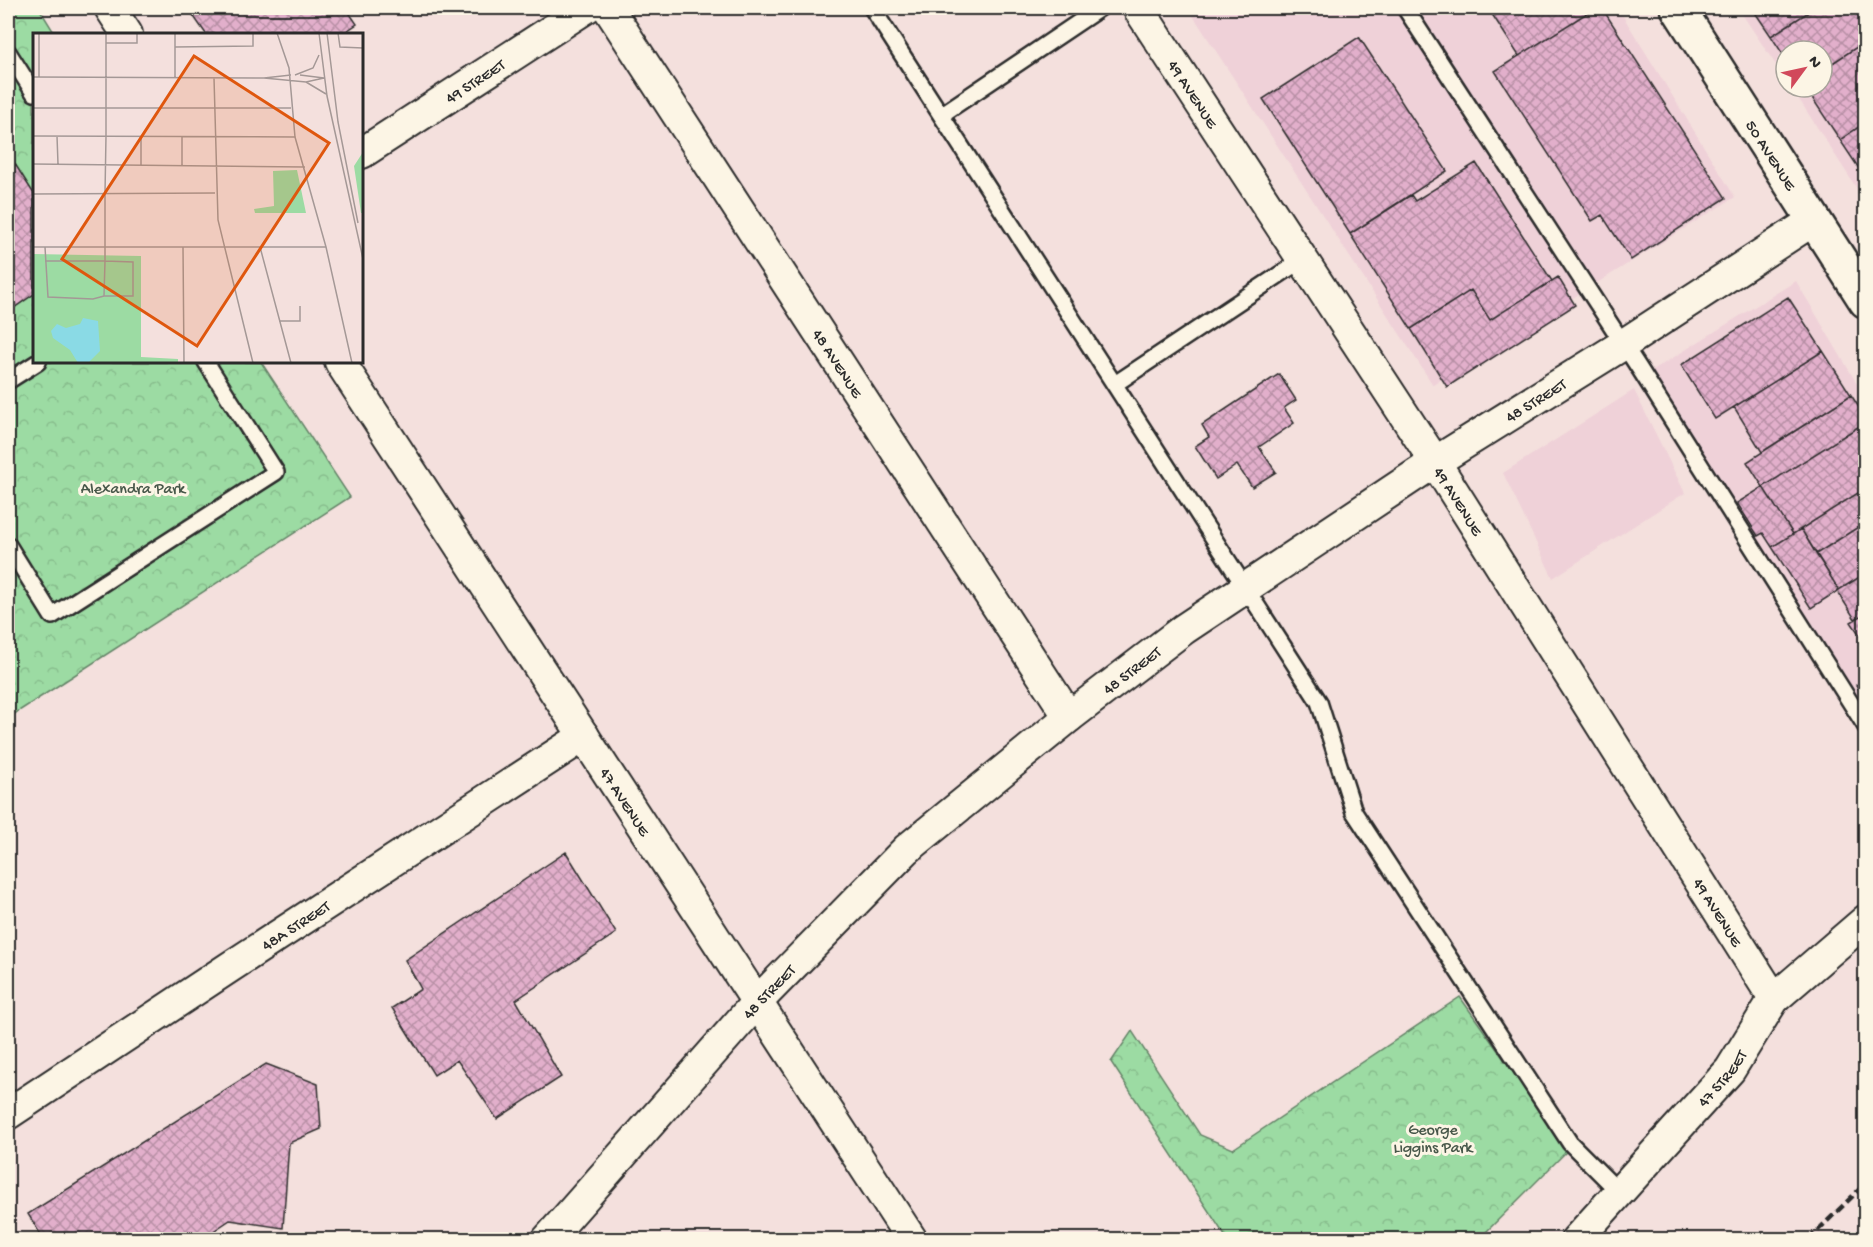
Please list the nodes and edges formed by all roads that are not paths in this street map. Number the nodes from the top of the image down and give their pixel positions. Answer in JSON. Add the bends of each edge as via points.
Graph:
{"nodes":[{"id":1,"x":110,"y":8,"type":"edge"},
{"id":2,"x":586,"y":8,"type":"edge"},
{"id":3,"x":608,"y":8,"type":"edge"},
{"id":4,"x":872,"y":8,"type":"edge"},
{"id":5,"x":1100,"y":8,"type":"edge"},
{"id":6,"x":1138,"y":8,"type":"edge"},
{"id":7,"x":1405,"y":8,"type":"edge"},
{"id":8,"x":1678,"y":8,"type":"edge"},
{"id":9,"x":126,"y":33,"type":"edge"},
{"id":10,"x":8,"y":52,"type":"edge"},
{"id":11,"x":33,"y":91,"type":"edge"},
{"id":12,"x":941,"y":115,"type":"junction"},
{"id":13,"x":363,"y":152,"type":"edge"},
{"id":14,"x":1814,"y":220,"type":"junction"},
{"id":15,"x":1303,"y":259,"type":"junction"},
{"id":16,"x":1866,"y":301,"type":"edge"},
{"id":17,"x":1624,"y":344,"type":"junction"},
{"id":18,"x":36,"y":363,"type":"edge"},
{"id":19,"x":207,"y":363,"type":"edge"},
{"id":20,"x":341,"y":363,"type":"edge"},
{"id":21,"x":8,"y":381,"type":"edge"},
{"id":22,"x":1115,"y":384,"type":"junction"},
{"id":23,"x":1435,"y":462,"type":"junction"},
{"id":24,"x":8,"y":545,"type":"edge"},
{"id":25,"x":1246,"y":588,"type":"junction"},
{"id":26,"x":1069,"y":717,"type":"junction"},
{"id":27,"x":1866,"y":727,"type":"edge"},
{"id":28,"x":584,"y":736,"type":"junction"},
{"id":29,"x":1866,"y":921,"type":"edge"},
{"id":30,"x":1774,"y":999,"type":"junction"},
{"id":31,"x":757,"y":1002,"type":"junction"},
{"id":32,"x":8,"y":1114,"type":"edge"},
{"id":33,"x":1619,"y":1192,"type":"junction"},
{"id":34,"x":909,"y":1238,"type":"edge"},
{"id":35,"x":547,"y":1239,"type":"edge"},
{"id":36,"x":1576,"y":1239,"type":"edge"}],
"edges":[{"from":1,"to":9,"type":"street"},
{"from":2,"to":13,"type":"street","name":"49 STREET"},
{"from":3,"to":26,"type":"street","name":"48 AVENUE"},
{"from":4,"to":12,"type":"lane"},
{"from":5,"to":12,"type":"lane"},
{"from":6,"to":15,"type":"street","name":"49 AVENUE"},
{"from":7,"to":17,"type":"lane"},
{"from":8,"to":14,"type":"street","name":"50 AVENUE"},
{"from":10,"to":11,"type":"lane"},
{"from":12,"to":22,"type":"lane"},
{"from":14,"to":16,"type":"street","name":"50 AVENUE"},
{"from":14,"to":17,"type":"street","name":"48 STREET"},
{"from":15,"to":22,"type":"lane"},
{"from":15,"to":23,"type":"street","name":"49 AVENUE"},
{"from":17,"to":23,"type":"street","name":"48 STREET"},
{"from":17,"to":27,"type":"lane"},
{"from":18,"to":21,"type":"lane"},
{"from":19,"to":24,"type":"lane","via":[[276,472],[52,616]]},
{"from":20,"to":28,"type":"street","name":"47 AVENUE"},
{"from":22,"to":25,"type":"lane"},
{"from":23,"to":25,"type":"street","name":"48 STREET"},
{"from":23,"to":30,"type":"street","name":"49 AVENUE"},
{"from":25,"to":26,"type":"street","name":"48 STREET","via":[[1184,629]]},
{"from":25,"to":33,"type":"lane","via":[[1319,702],[1354,812],[1570,1143]]},
{"from":26,"to":31,"type":"street","name":"48 STREET","via":[[907,849]]},
{"from":28,"to":31,"type":"street","name":"47 AVENUE"},
{"from":28,"to":32,"type":"street","name":"48A STREET"},
{"from":29,"to":30,"type":"street","name":"47 STREET"},
{"from":30,"to":33,"type":"street","name":"47 STREET","via":[[1730,1070]]},
{"from":31,"to":34,"type":"street","name":"47 AVENUE"},
{"from":31,"to":35,"type":"street","name":"48 STREET"},
{"from":33,"to":36,"type":"street","name":"47 STREET"}]}
